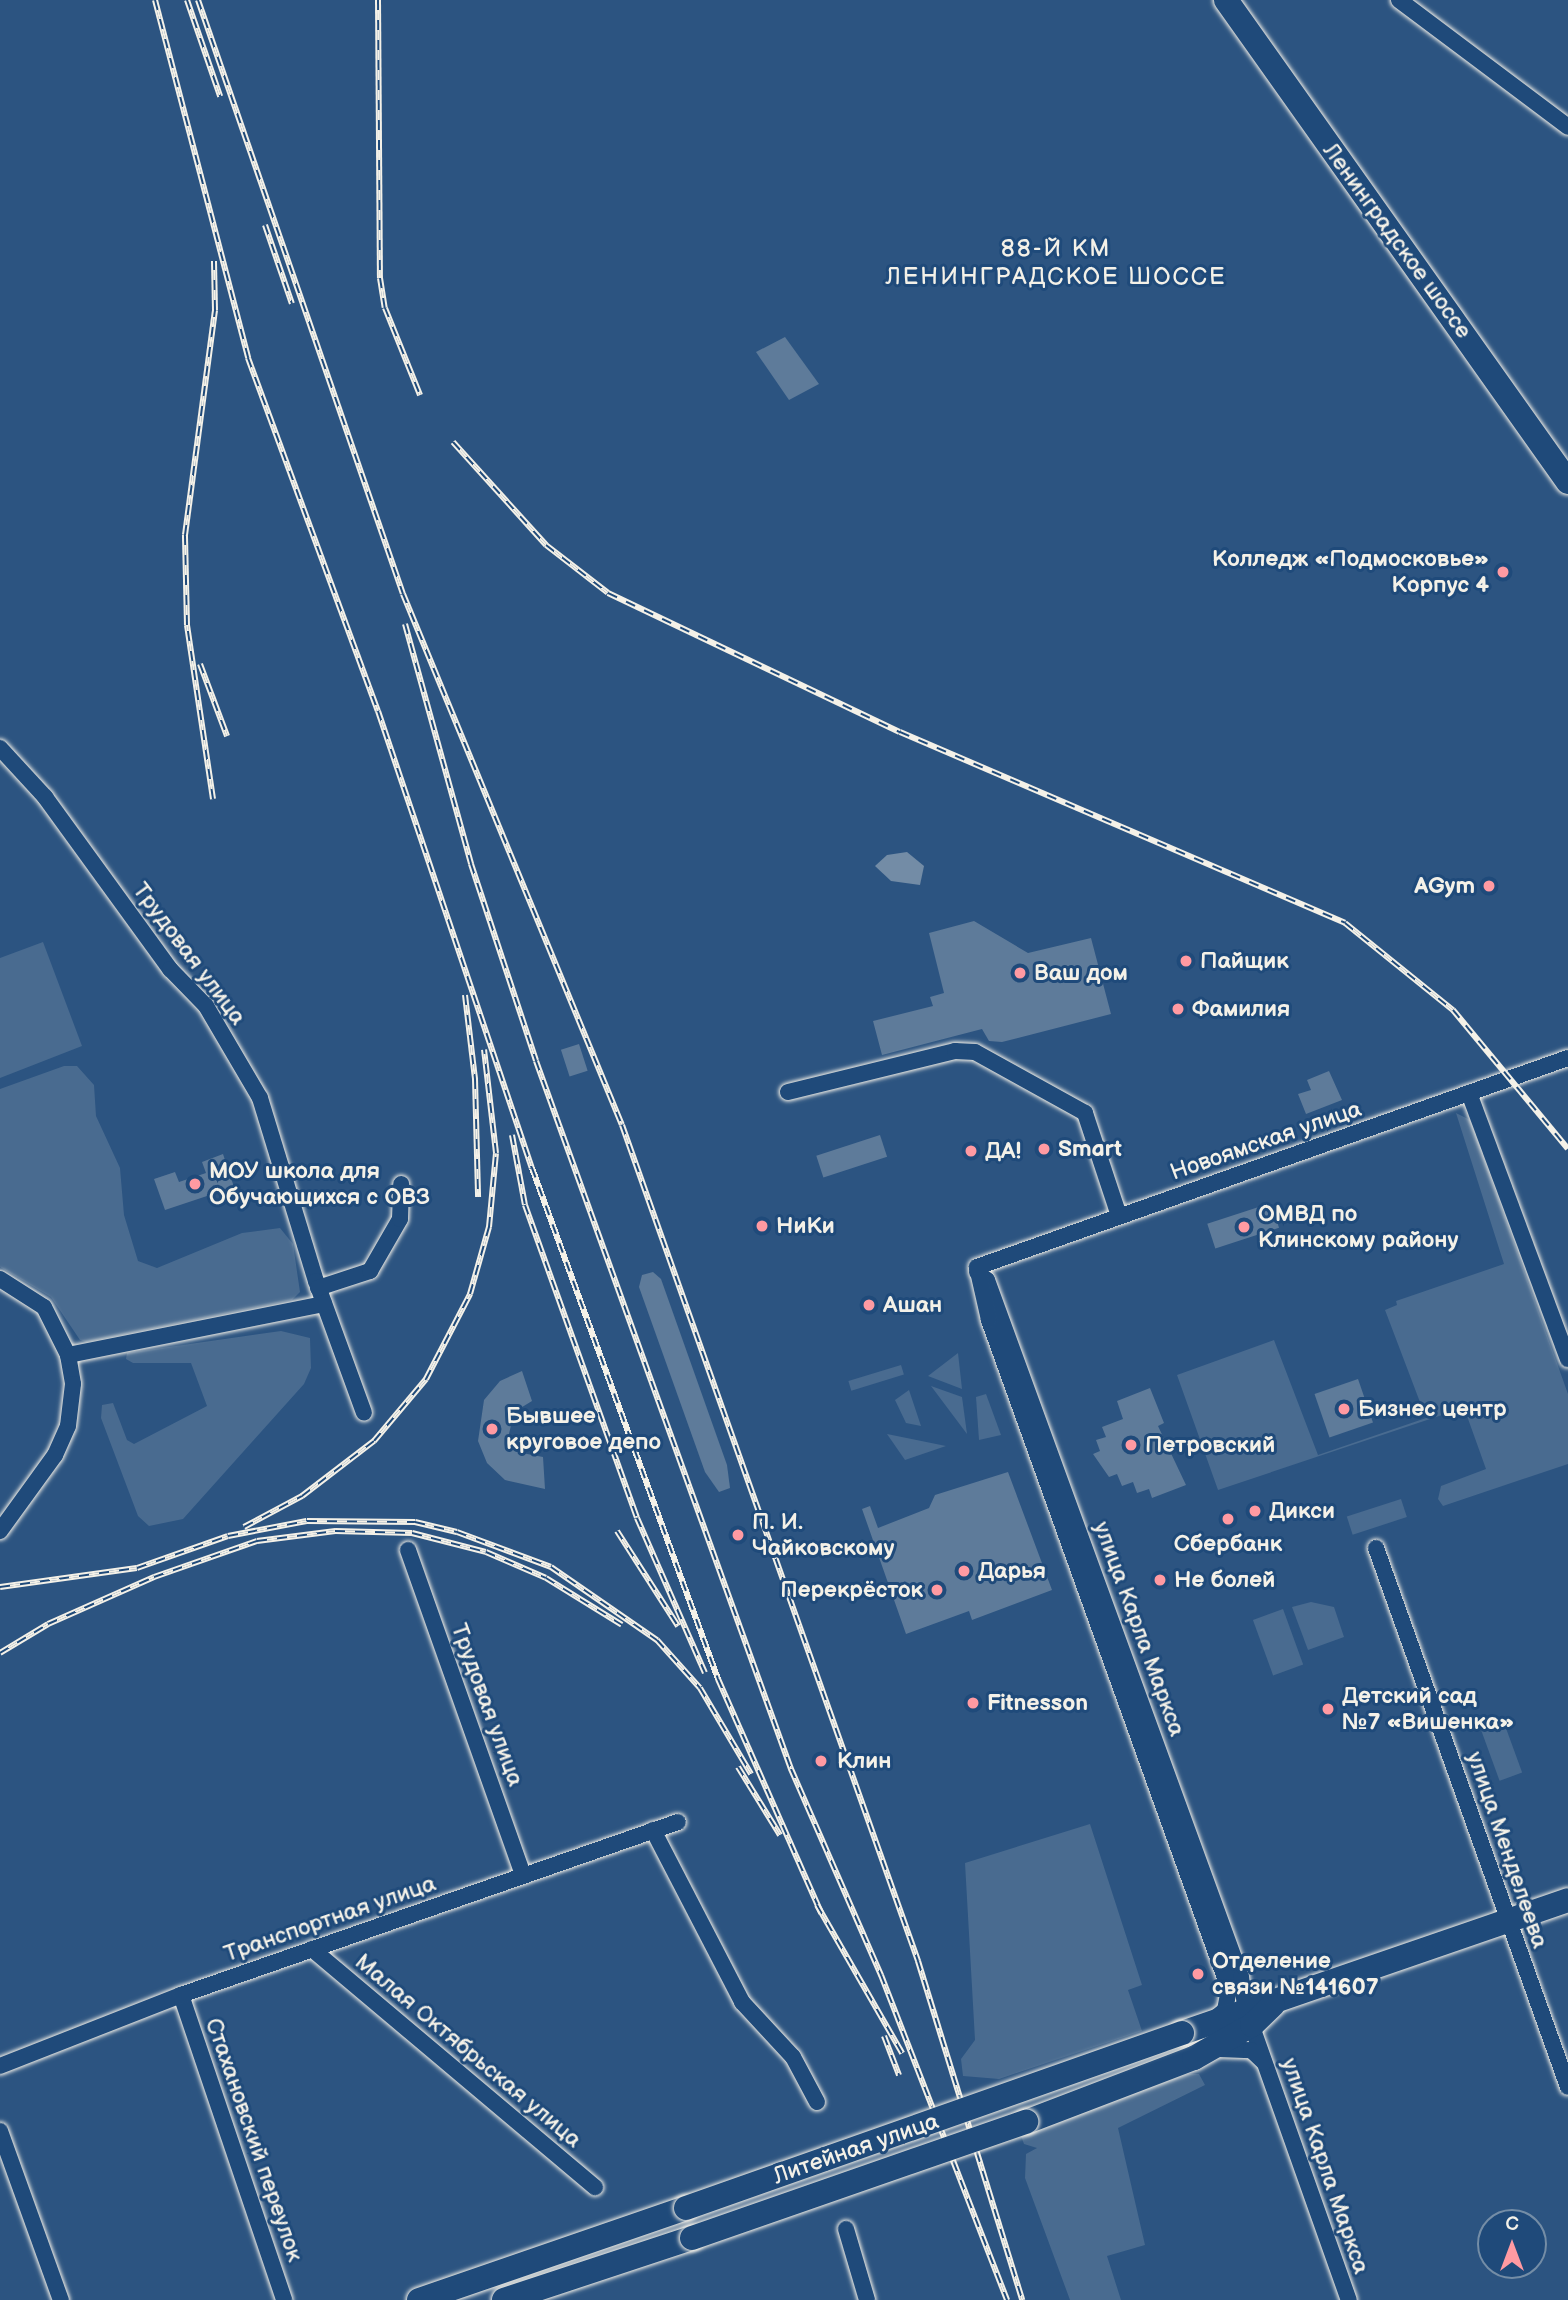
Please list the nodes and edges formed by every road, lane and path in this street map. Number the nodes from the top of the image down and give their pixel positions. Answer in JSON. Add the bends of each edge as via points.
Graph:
{"nodes":[{"id":1,"x":1226,"y":0,"type":"edge"},
{"id":2,"x":1244,"y":0,"type":"edge"},
{"id":3,"x":1399,"y":0,"type":"edge"},
{"id":4,"x":1568,"y":127,"type":"edge"},
{"id":5,"x":1568,"y":457,"type":"edge"},
{"id":6,"x":1568,"y":482,"type":"edge"},
{"id":7,"x":0,"y":748,"type":"edge"},
{"id":8,"x":1568,"y":1058,"type":"edge"},
{"id":9,"x":788,"y":1092,"type":"dead end"},
{"id":10,"x":1469,"y":1093,"type":"junction"},
{"id":11,"x":401,"y":1184,"type":"dead end"},
{"id":12,"x":1119,"y":1216,"type":"junction"},
{"id":13,"x":978,"y":1269,"type":"junction"},
{"id":14,"x":0,"y":1279,"type":"edge"},
{"id":15,"x":318,"y":1288,"type":"junction"},
{"id":16,"x":324,"y":1304,"type":"junction"},
{"id":17,"x":68,"y":1355,"type":"junction"},
{"id":18,"x":1568,"y":1359,"type":"edge"},
{"id":19,"x":364,"y":1413,"type":"dead end"},
{"id":20,"x":0,"y":1531,"type":"edge"},
{"id":21,"x":1376,"y":1548,"type":"dead end"},
{"id":22,"x":408,"y":1550,"type":"dead end"},
{"id":23,"x":677,"y":1822,"type":"dead end"},
{"id":24,"x":653,"y":1830,"type":"junction"},
{"id":25,"x":523,"y":1875,"type":"junction"},
{"id":26,"x":1568,"y":1900,"type":"edge"},
{"id":27,"x":1508,"y":1922,"type":"junction"},
{"id":28,"x":312,"y":1949,"type":"junction"},
{"id":29,"x":181,"y":1995,"type":"junction"},
{"id":30,"x":1242,"y":2007,"type":"junction"},
{"id":31,"x":1203,"y":2054,"type":"junction"},
{"id":32,"x":1265,"y":2063,"type":"junction"},
{"id":33,"x":0,"y":2066,"type":"edge"},
{"id":34,"x":1568,"y":2087,"type":"edge"},
{"id":35,"x":817,"y":2102,"type":"dead end"},
{"id":36,"x":0,"y":2131,"type":"edge"},
{"id":37,"x":596,"y":2187,"type":"dead end"},
{"id":38,"x":846,"y":2229,"type":"dead end"},
{"id":39,"x":428,"y":2297,"type":"edge"},
{"id":40,"x":61,"y":2300,"type":"edge"},
{"id":41,"x":284,"y":2300,"type":"edge"},
{"id":42,"x":504,"y":2300,"type":"edge"},
{"id":43,"x":867,"y":2300,"type":"edge"},
{"id":44,"x":1349,"y":2300,"type":"edge"}],
"edges":[{"from":1,"to":6,"type":"highway","name":"Ленинградское шоссе"},
{"from":2,"to":5,"type":"highway","name":"Ленинградское шоссе"},
{"from":3,"to":4,"type":"street"},
{"from":7,"to":15,"type":"street","name":"Трудовая улица","via":[[45,797],[170,969],[206,1006],[260,1098]]},
{"from":8,"to":10,"type":"street","name":"Новоямская улица"},
{"from":9,"to":12,"type":"street","via":[[955,1051],[975,1052],[1085,1113]]},
{"from":10,"to":12,"type":"street","name":"Новоямская улица"},
{"from":10,"to":18,"type":"street"},
{"from":11,"to":15,"type":"street","via":[[400,1219],[370,1271]]},
{"from":12,"to":13,"type":"street","name":"Новоямская улица"},
{"from":13,"to":30,"type":"street","name":"улица Карла Маркса","via":[[989,1320]]},
{"from":13,"to":30,"type":"street","name":"улица Карла Маркса","via":[[987,1280],[1241,1977]]},
{"from":14,"to":17,"type":"street","via":[[44,1307]]},
{"from":15,"to":16,"type":"street","name":"Трудовая улица"},
{"from":16,"to":17,"type":"street"},
{"from":16,"to":19,"type":"street","name":"Трудовая улица"},
{"from":17,"to":20,"type":"street","via":[[73,1406],[68,1426],[43,1473]]},
{"from":21,"to":27,"type":"street","name":"улица Менделеева"},
{"from":22,"to":25,"type":"street","name":"Трудовая улица"},
{"from":23,"to":24,"type":"street","name":"Транспортная улица"},
{"from":24,"to":25,"type":"street","name":"Транспортная улица"},
{"from":24,"to":35,"type":"street","via":[[742,2002],[793,2057]]},
{"from":25,"to":28,"type":"street","name":"Транспортная улица"},
{"from":26,"to":27,"type":"highway","name":"Литейная улица"},
{"from":27,"to":30,"type":"highway","name":"Литейная улица","via":[[1273,2006]]},
{"from":27,"to":34,"type":"street","name":"улица Менделеева"},
{"from":28,"to":29,"type":"street","name":"Транспортная улица"},
{"from":28,"to":37,"type":"street","name":"Малая Октябрьская улица"},
{"from":29,"to":33,"type":"street","name":"Транспортная улица"},
{"from":29,"to":41,"type":"street","name":"Стахановский переулок"},
{"from":30,"to":31,"type":"highway","name":"Литейная улица"},
{"from":30,"to":32,"type":"street","name":"улица Карла Маркса"},
{"from":30,"to":39,"type":"highway","name":"Литейная улица","bridge":true,"via":[[1182,2033]]},
{"from":31,"to":32,"type":"street","via":[[1241,2048]]},
{"from":31,"to":42,"type":"highway","name":"Литейная улица","bridge":true,"via":[[692,2238]]},
{"from":32,"to":44,"type":"street","name":"улица Карла Маркса"},
{"from":36,"to":40,"type":"street"},
{"from":38,"to":43,"type":"street"}]}
